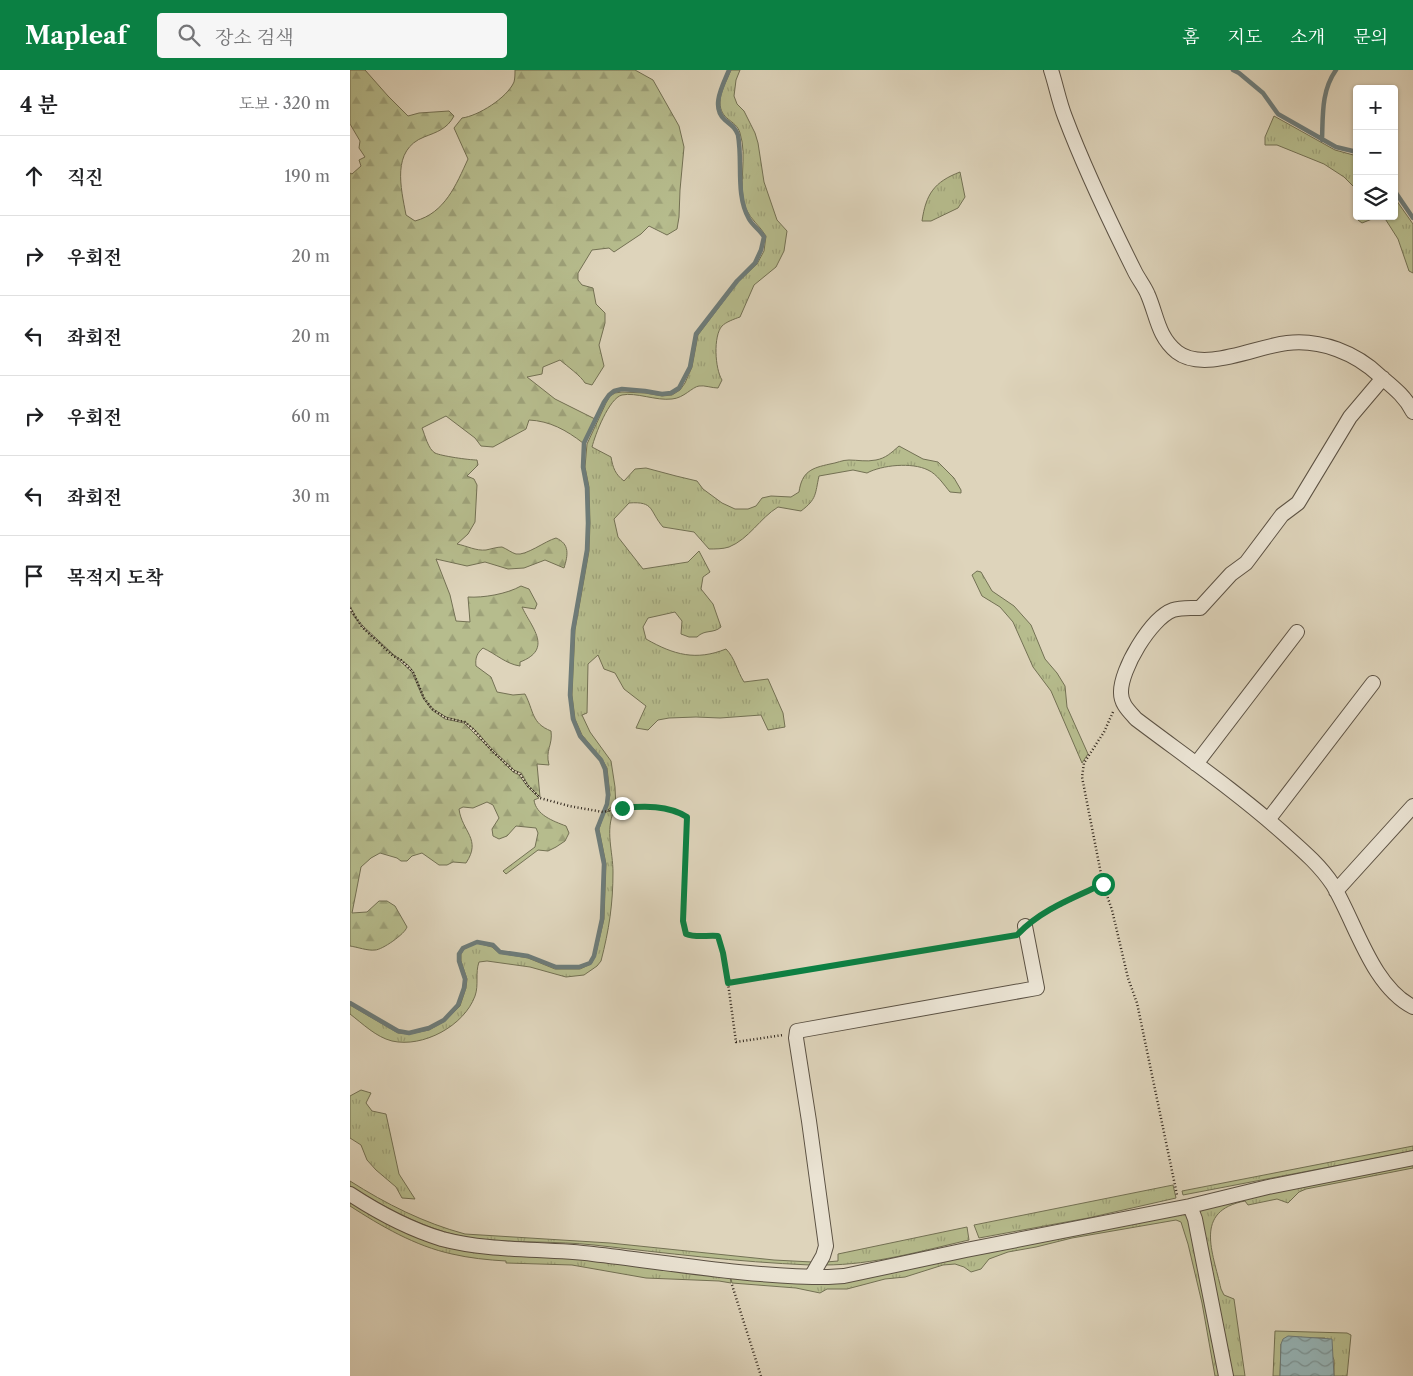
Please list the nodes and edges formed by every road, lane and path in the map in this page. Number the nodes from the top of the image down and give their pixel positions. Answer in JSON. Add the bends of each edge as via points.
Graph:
{"nodes":[{"id":1,"x":1051,"y":70,"type":"edge"},
{"id":2,"x":1383,"y":378,"type":"junction"},
{"id":3,"x":1413,"y":412,"type":"edge"},
{"id":4,"x":350,"y":608,"type":"edge"},
{"id":5,"x":1297,"y":632,"type":"dead end"},
{"id":6,"x":1373,"y":683,"type":"dead end"},
{"id":7,"x":1121,"y":692,"type":"junction"},
{"id":8,"x":1196,"y":764,"type":"junction"},
{"id":9,"x":1413,"y":806,"type":"edge"},
{"id":10,"x":1268,"y":820,"type":"junction"},
{"id":11,"x":1103,"y":884,"type":"junction"},
{"id":12,"x":1336,"y":891,"type":"junction"},
{"id":13,"x":1024,"y":926,"type":"junction"},
{"id":14,"x":728,"y":983,"type":"junction"},
{"id":15,"x":1413,"y":1007,"type":"edge"},
{"id":16,"x":796,"y":1038,"type":"junction"},
{"id":17,"x":1413,"y":1158,"type":"edge"},
{"id":18,"x":350,"y":1194,"type":"edge"},
{"id":19,"x":1185,"y":1207,"type":"junction"},
{"id":20,"x":729,"y":1271,"type":"junction"},
{"id":21,"x":811,"y":1277,"type":"junction"},
{"id":22,"x":761,"y":1376,"type":"edge"},
{"id":23,"x":1226,"y":1376,"type":"edge"}],
"edges":[{"from":1,"to":2,"type":"street","via":[[1064,116],[1168,344],[1184,356],[1197,360],[1302,342],[1340,349],[1370,366]]},
{"from":2,"to":3,"type":"street","via":[[1408,402]]},
{"from":2,"to":7,"type":"street","via":[[1350,417],[1298,503],[1282,515],[1246,563],[1231,574],[1200,608],[1172,610],[1164,615],[1138,645],[1130,659]]},
{"from":4,"to":14,"type":"path","via":[[362,627],[413,672],[432,709],[446,718],[465,722],[492,751],[520,774],[540,798],[603,812],[646,807],[668,809],[687,817],[683,921],[686,934],[718,936]]},
{"from":5,"to":8,"type":"street"},
{"from":6,"to":10,"type":"street"},
{"from":7,"to":8,"type":"street","via":[[1123,703],[1136,719]]},
{"from":7,"to":11,"type":"path","via":[[1109,723],[1084,763],[1082,777]]},
{"from":8,"to":10,"type":"street"},
{"from":9,"to":12,"type":"street"},
{"from":10,"to":12,"type":"street","via":[[1305,852]]},
{"from":11,"to":13,"type":"path"},
{"from":11,"to":19,"type":"path","via":[[1137,1003]]},
{"from":12,"to":15,"type":"street","via":[[1376,971],[1389,989]]},
{"from":13,"to":14,"type":"path","via":[[1017,935]]},
{"from":13,"to":16,"type":"street","via":[[1037,988],[805,1029],[798,1031]]},
{"from":14,"to":16,"type":"path","via":[[736,1042],[784,1035]]},
{"from":16,"to":21,"type":"street","via":[[826,1246]]},
{"from":17,"to":19,"type":"street"},
{"from":18,"to":20,"type":"street","via":[[396,1222],[443,1239]]},
{"from":19,"to":21,"type":"street","via":[[844,1276]]},
{"from":19,"to":23,"type":"street","via":[[1195,1219]]},
{"from":20,"to":21,"type":"street"},
{"from":20,"to":22,"type":"path"}]}
